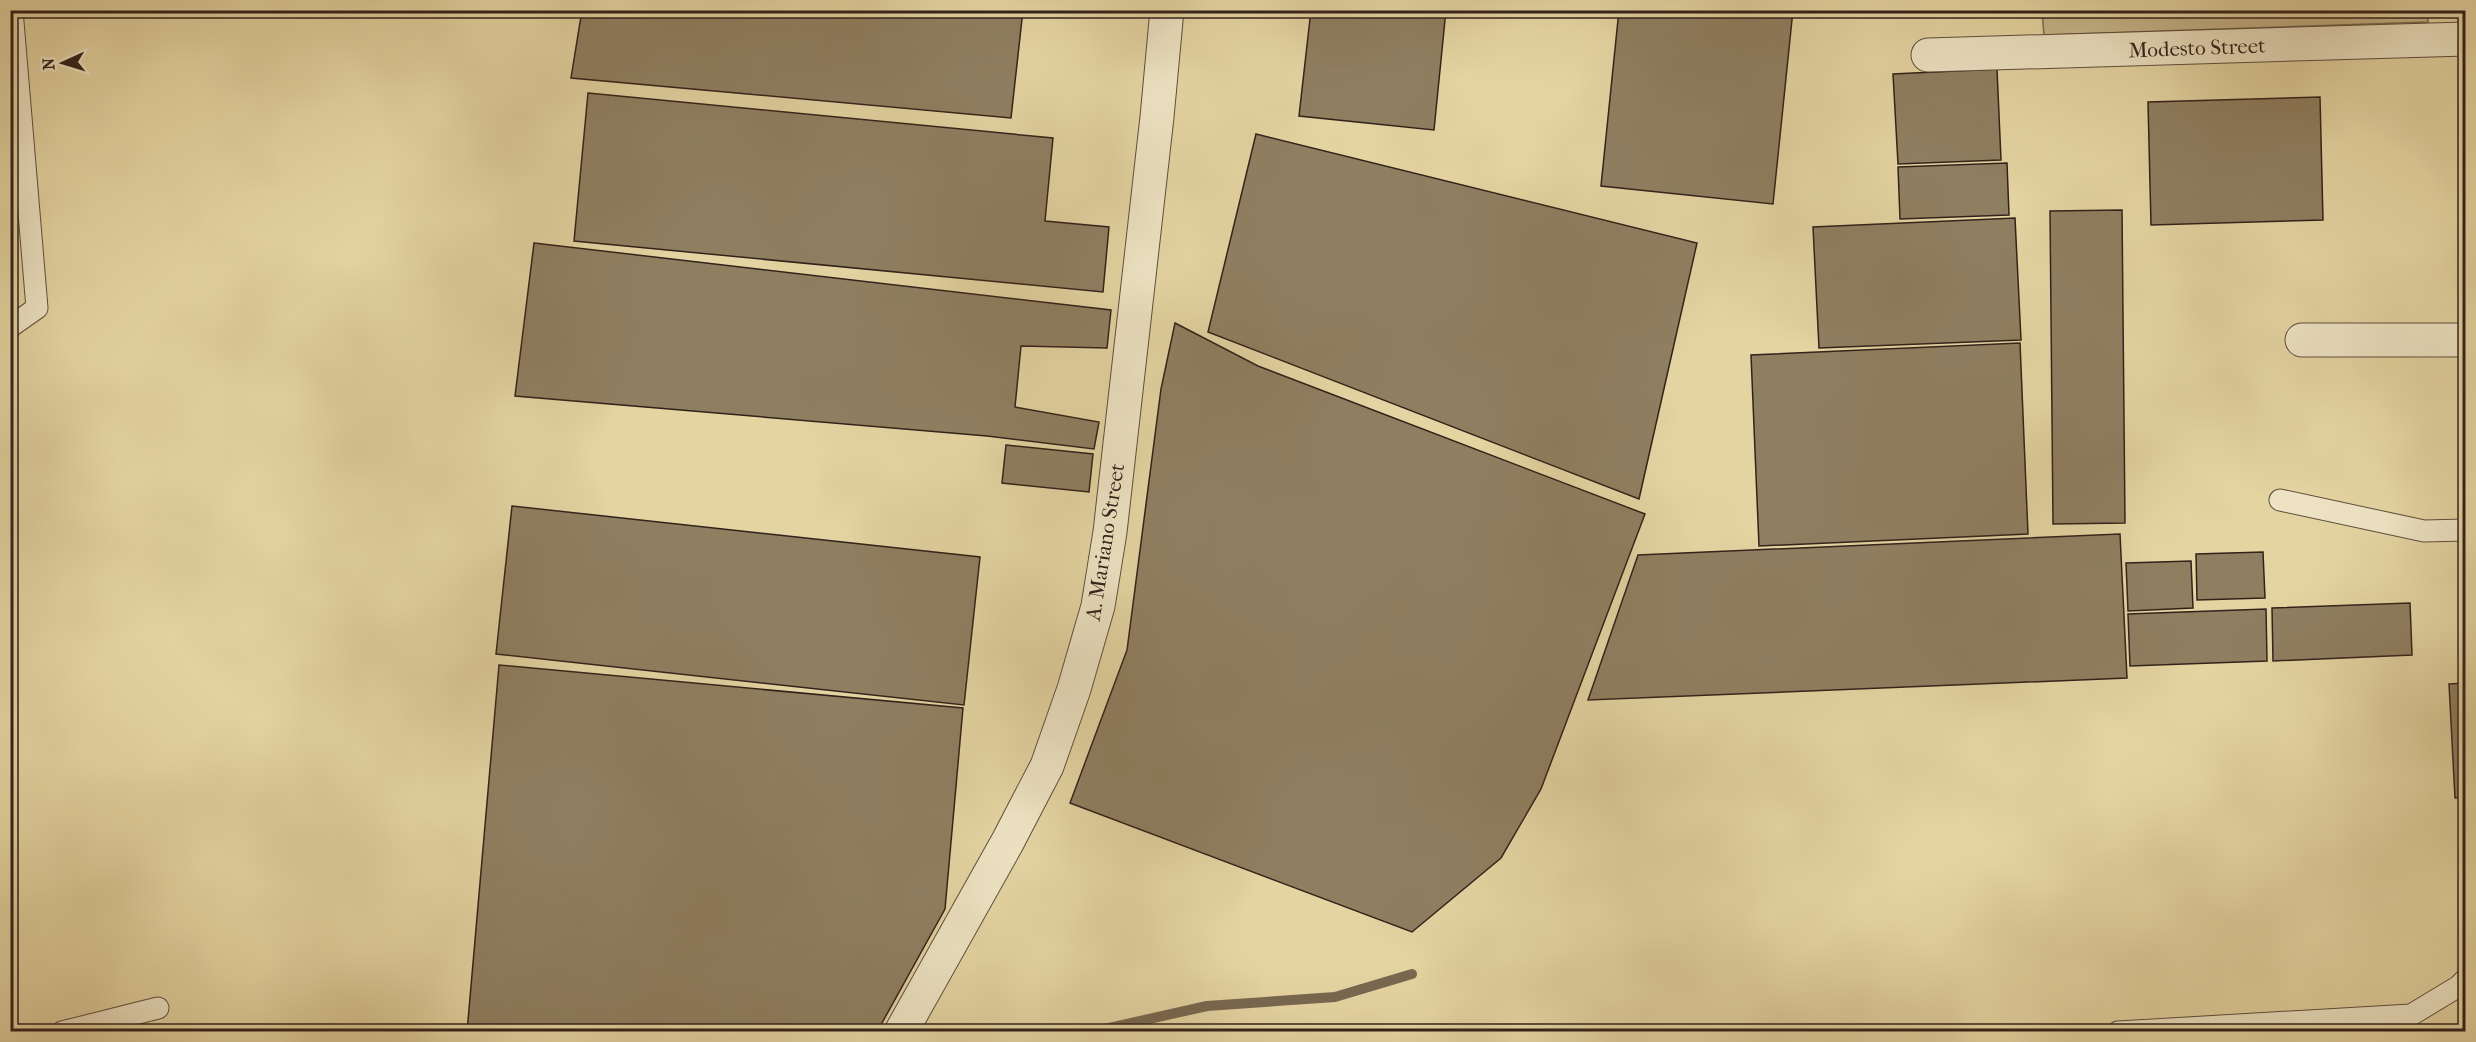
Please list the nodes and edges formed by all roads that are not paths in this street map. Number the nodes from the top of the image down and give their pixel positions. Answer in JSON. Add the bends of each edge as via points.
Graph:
{"nodes":[{"id":1,"x":12,"y":10,"type":"edge"},
{"id":2,"x":1167,"y":10,"type":"edge"},
{"id":3,"x":2466,"y":39,"type":"edge"},
{"id":4,"x":1928,"y":55,"type":"dead end"},
{"id":5,"x":10,"y":327,"type":"edge"},
{"id":6,"x":2302,"y":340,"type":"dead end"},
{"id":7,"x":2466,"y":340,"type":"edge"},
{"id":8,"x":2280,"y":500,"type":"dead end"},
{"id":9,"x":2466,"y":530,"type":"edge"},
{"id":10,"x":2466,"y":979,"type":"edge"},
{"id":11,"x":158,"y":1008,"type":"dead end"},
{"id":12,"x":62,"y":1032,"type":"edge"},
{"id":13,"x":901,"y":1032,"type":"edge"},
{"id":14,"x":2118,"y":1032,"type":"edge"}],
"edges":[{"from":1,"to":5,"type":"lane","via":[[37,308]]},
{"from":2,"to":13,"type":"street","name":"A. Mariano Street","via":[[1110,532],[1098,606],[1047,766]]},
{"from":3,"to":4,"type":"street","name":"Modesto Street"},
{"from":6,"to":7,"type":"street"},
{"from":8,"to":9,"type":"lane","via":[[2424,531]]},
{"from":10,"to":14,"type":"lane","via":[[2411,1015]]},
{"from":11,"to":12,"type":"lane"}]}
